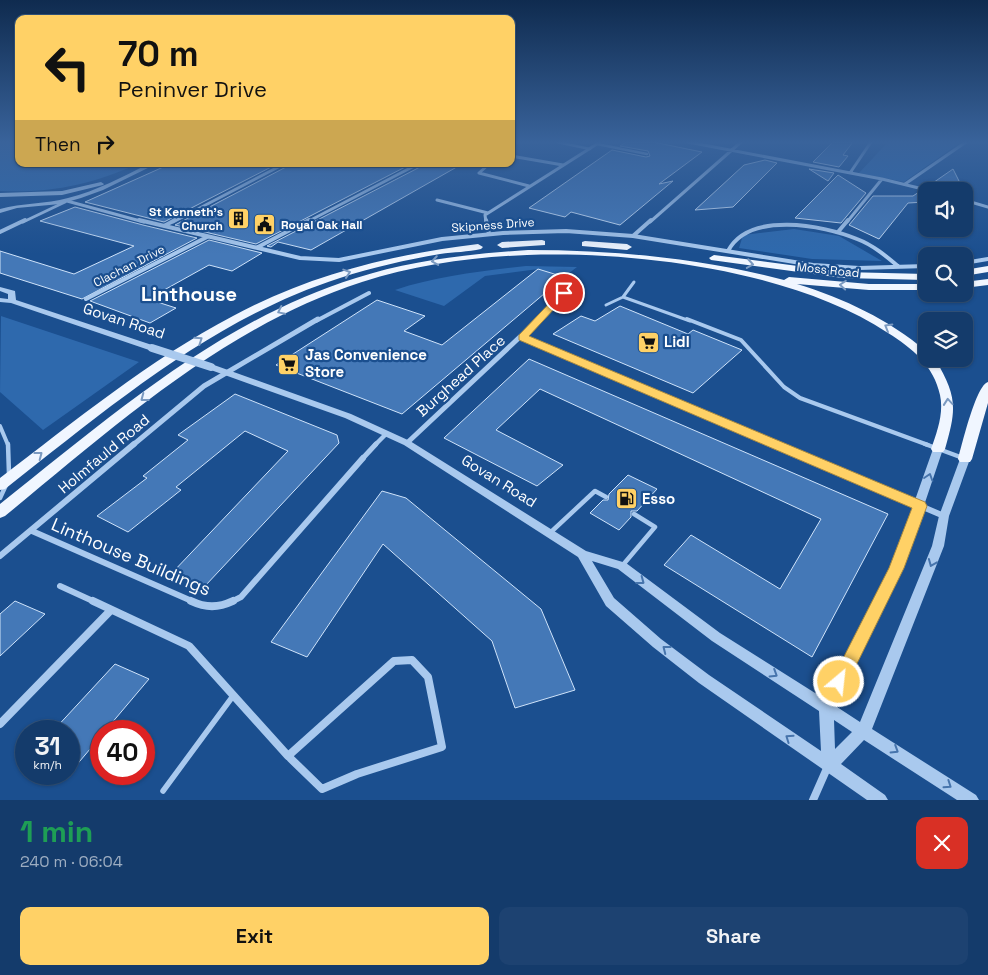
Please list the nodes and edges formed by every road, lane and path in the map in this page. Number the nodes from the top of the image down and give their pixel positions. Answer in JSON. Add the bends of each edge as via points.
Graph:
{"nodes":[{"id":1,"x":116,"y":179,"type":"edge"},
{"id":2,"x":120,"y":179,"type":"edge"},
{"id":3,"x":257,"y":179,"type":"edge"},
{"id":4,"x":389,"y":179,"type":"edge"},
{"id":5,"x":503,"y":179,"type":"edge"},
{"id":6,"x":540,"y":179,"type":"edge"},
{"id":7,"x":698,"y":179,"type":"edge"},
{"id":8,"x":882,"y":179,"type":"edge"},
{"id":9,"x":884,"y":179,"type":"edge"},
{"id":10,"x":912,"y":179,"type":"edge"},
{"id":11,"x":905,"y":184,"type":"junction"},
{"id":12,"x":529,"y":186,"type":"junction"},
{"id":13,"x":918,"y":188,"type":"edge"},
{"id":14,"x":62,"y":193,"type":"junction"},
{"id":15,"x":0,"y":195,"type":"edge"},
{"id":16,"x":437,"y":200,"type":"dead end"},
{"id":17,"x":67,"y":201,"type":"junction"},
{"id":18,"x":973,"y":203,"type":"edge"},
{"id":19,"x":988,"y":207,"type":"edge"},
{"id":20,"x":0,"y":211,"type":"edge"},
{"id":21,"x":488,"y":213,"type":"junction"},
{"id":22,"x":164,"y":227,"type":"junction"},
{"id":23,"x":0,"y":232,"type":"edge"},
{"id":24,"x":838,"y":232,"type":"junction"},
{"id":25,"x":489,"y":234,"type":"junction"},
{"id":26,"x":633,"y":236,"type":"junction"},
{"id":27,"x":207,"y":237,"type":"junction"},
{"id":28,"x":257,"y":248,"type":"junction"},
{"id":29,"x":728,"y":250,"type":"junction"},
{"id":30,"x":988,"y":259,"type":"edge"},
{"id":31,"x":973,"y":262,"type":"edge"},
{"id":32,"x":918,"y":266,"type":"edge"},
{"id":33,"x":900,"y":267,"type":"junction"},
{"id":34,"x":728,"y":269,"type":"junction"},
{"id":35,"x":988,"y":269,"type":"edge"},
{"id":36,"x":973,"y":272,"type":"edge"},
{"id":37,"x":918,"y":276,"type":"edge"},
{"id":38,"x":634,"y":282,"type":"dead end"},
{"id":39,"x":988,"y":282,"type":"edge"},
{"id":40,"x":573,"y":283,"type":"dead end"},
{"id":41,"x":973,"y":284,"type":"edge"},
{"id":42,"x":918,"y":287,"type":"edge"},
{"id":43,"x":0,"y":289,"type":"edge"},
{"id":44,"x":369,"y":293,"type":"dead end"},
{"id":45,"x":623,"y":297,"type":"junction"},
{"id":46,"x":86,"y":298,"type":"dead end"},
{"id":47,"x":0,"y":300,"type":"edge"},
{"id":48,"x":12,"y":300,"type":"junction"},
{"id":49,"x":606,"y":305,"type":"dead end"},
{"id":50,"x":523,"y":337,"type":"junction"},
{"id":51,"x":918,"y":349,"type":"edge"},
{"id":52,"x":934,"y":367,"type":"edge"},
{"id":53,"x":226,"y":372,"type":"junction"},
{"id":54,"x":988,"y":386,"type":"edge"},
{"id":55,"x":0,"y":426,"type":"edge"},
{"id":56,"x":386,"y":434,"type":"junction"},
{"id":57,"x":407,"y":443,"type":"junction"},
{"id":58,"x":938,"y":449,"type":"junction"},
{"id":59,"x":363,"y":458,"type":"joint"},
{"id":60,"x":965,"y":459,"type":"junction"},
{"id":61,"x":4,"y":481,"type":"edge"},
{"id":62,"x":606,"y":497,"type":"dead end"},
{"id":63,"x":0,"y":498,"type":"edge"},
{"id":64,"x":920,"y":506,"type":"junction"},
{"id":65,"x":0,"y":512,"type":"edge"},
{"id":66,"x":634,"y":514,"type":"dead end"},
{"id":67,"x":944,"y":516,"type":"junction"},
{"id":68,"x":32,"y":531,"type":"junction"},
{"id":69,"x":551,"y":532,"type":"junction"},
{"id":70,"x":582,"y":554,"type":"junction"},
{"id":71,"x":0,"y":556,"type":"edge"},
{"id":72,"x":622,"y":566,"type":"junction"},
{"id":73,"x":60,"y":586,"type":"dead end"},
{"id":74,"x":111,"y":610,"type":"junction"},
{"id":75,"x":233,"y":695,"type":"junction"},
{"id":76,"x":826,"y":707,"type":"junction"},
{"id":77,"x":0,"y":724,"type":"edge"},
{"id":78,"x":864,"y":730,"type":"junction"},
{"id":79,"x":288,"y":756,"type":"junction"},
{"id":80,"x":829,"y":766,"type":"junction"},
{"id":81,"x":163,"y":791,"type":"dead end"},
{"id":82,"x":813,"y":800,"type":"edge"},
{"id":83,"x":880,"y":800,"type":"edge"},
{"id":84,"x":971,"y":800,"type":"edge"}],
"edges":[{"from":1,"to":14,"type":"street"},
{"from":2,"to":17,"type":"street"},
{"from":3,"to":22,"type":"street"},
{"from":4,"to":28,"type":"street"},
{"from":5,"to":12,"type":"street"},
{"from":6,"to":12,"type":"street"},
{"from":7,"to":26,"type":"street"},
{"from":8,"to":24,"type":"street"},
{"from":9,"to":11,"type":"street"},
{"from":10,"to":11,"type":"street"},
{"from":11,"to":13,"type":"street"},
{"from":12,"to":21,"type":"street"},
{"from":14,"to":15,"type":"street"},
{"from":14,"to":17,"type":"street"},
{"from":16,"to":21,"type":"street"},
{"from":17,"to":20,"type":"street"},
{"from":17,"to":22,"type":"street","name":"Skipness Drive"},
{"from":17,"to":23,"type":"street"},
{"from":18,"to":19,"type":"street"},
{"from":21,"to":25,"type":"street","via":[[485,215]]},
{"from":22,"to":27,"type":"street","name":"Skipness Drive"},
{"from":24,"to":29,"type":"street","via":[[766,227],[744,232]]},
{"from":24,"to":33,"type":"street","via":[[879,251]]},
{"from":25,"to":26,"type":"street","name":"Skipness Drive","via":[[566,231]]},
{"from":25,"to":28,"type":"street","name":"Skipness Drive","via":[[442,239],[339,260],[300,258]]},
{"from":26,"to":29,"type":"street","name":"Skipness Drive"},
{"from":27,"to":28,"type":"street","name":"Skipness Drive"},
{"from":27,"to":46,"type":"street","name":"Clachan Drive"},
{"from":29,"to":33,"type":"street","name":"Skipness Drive","via":[[813,265]]},
{"from":30,"to":31,"type":"street"},
{"from":32,"to":33,"type":"street","name":"Skipness Drive"},
{"from":42,"to":34,"type":"main road","name":"Moss Road","one_way":true,"via":[[832,285]]},
{"from":51,"to":34,"type":"main road","one_way":true,"via":[[908,339],[847,306]]},
{"from":34,"to":65,"type":"main road","one_way":true,"via":[[632,255],[569,251],[497,253],[424,263],[351,282],[277,313],[203,357],[110,424]]},
{"from":35,"to":36,"type":"main road"},
{"from":61,"to":37,"type":"main road","name":"Moss Road","one_way":true,"via":[[205,336],[297,290],[356,270],[445,250],[523,243],[606,244],[843,275]]},
{"from":38,"to":45,"type":"lane"},
{"from":39,"to":41,"type":"main road"},
{"from":40,"to":50,"type":"street","name":"Burghead Place"},
{"from":43,"to":48,"type":"street","name":"Govan Road","via":[[12,293]]},
{"from":44,"to":53,"type":"street","name":"Holmfauld Road"},
{"from":45,"to":49,"type":"lane"},
{"from":45,"to":58,"type":"lane","via":[[741,340],[784,387],[800,398]]},
{"from":47,"to":48,"type":"street","name":"Govan Road"},
{"from":48,"to":53,"type":"street","name":"Govan Road","bridge":true},
{"from":50,"to":57,"type":"street","name":"Burghead Place"},
{"from":50,"to":64,"type":"street"},
{"from":58,"to":52,"type":"main road","one_way":true,"via":[[949,417],[948,398]]},
{"from":53,"to":56,"type":"street","name":"Govan Road","via":[[348,416]]},
{"from":53,"to":68,"type":"street","name":"Holmfauld Road","via":[[204,386]]},
{"from":54,"to":60,"type":"main road"},
{"from":55,"to":61,"type":"lane","via":[[5,432],[10,455]]},
{"from":56,"to":57,"type":"street","name":"Govan Road"},
{"from":56,"to":59,"type":"street"},
{"from":57,"to":69,"type":"street","name":"Govan Road"},
{"from":58,"to":60,"type":"lane"},
{"from":64,"to":58,"type":"street","one_way":true},
{"from":59,"to":68,"type":"street","name":"Linthouse Buildings","via":[[246,593],[222,606],[202,606]]},
{"from":60,"to":67,"type":"street"},
{"from":61,"to":63,"type":"lane"},
{"from":62,"to":69,"type":"lane","via":[[594,491]]},
{"from":64,"to":67,"type":"street"},
{"from":64,"to":76,"type":"street","via":[[896,568]]},
{"from":66,"to":72,"type":"lane","via":[[655,527]]},
{"from":67,"to":78,"type":"street","one_way":true,"via":[[938,546]]},
{"from":68,"to":71,"type":"street","name":"Holmfauld Road"},
{"from":69,"to":70,"type":"street","name":"Govan Road"},
{"from":70,"to":72,"type":"street","name":"Govan Road"},
{"from":80,"to":70,"type":"street","one_way":true,"via":[[704,679],[610,602]]},
{"from":72,"to":76,"type":"street","name":"Govan Road","one_way":true,"via":[[716,637]]},
{"from":73,"to":74,"type":"street"},
{"from":74,"to":75,"type":"street","via":[[188,646]]},
{"from":74,"to":77,"type":"street"},
{"from":75,"to":79,"type":"street"},
{"from":75,"to":81,"type":"lane"},
{"from":76,"to":78,"type":"street","name":"Govan Road"},
{"from":76,"to":80,"type":"street"},
{"from":78,"to":80,"type":"street"},
{"from":78,"to":84,"type":"street","name":"Govan Road","one_way":true},
{"from":79,"to":79,"type":"street","via":[[394,661],[412,660],[428,677],[442,748],[357,774],[322,789]]},
{"from":80,"to":82,"type":"street"},
{"from":80,"to":83,"type":"street"}]}
